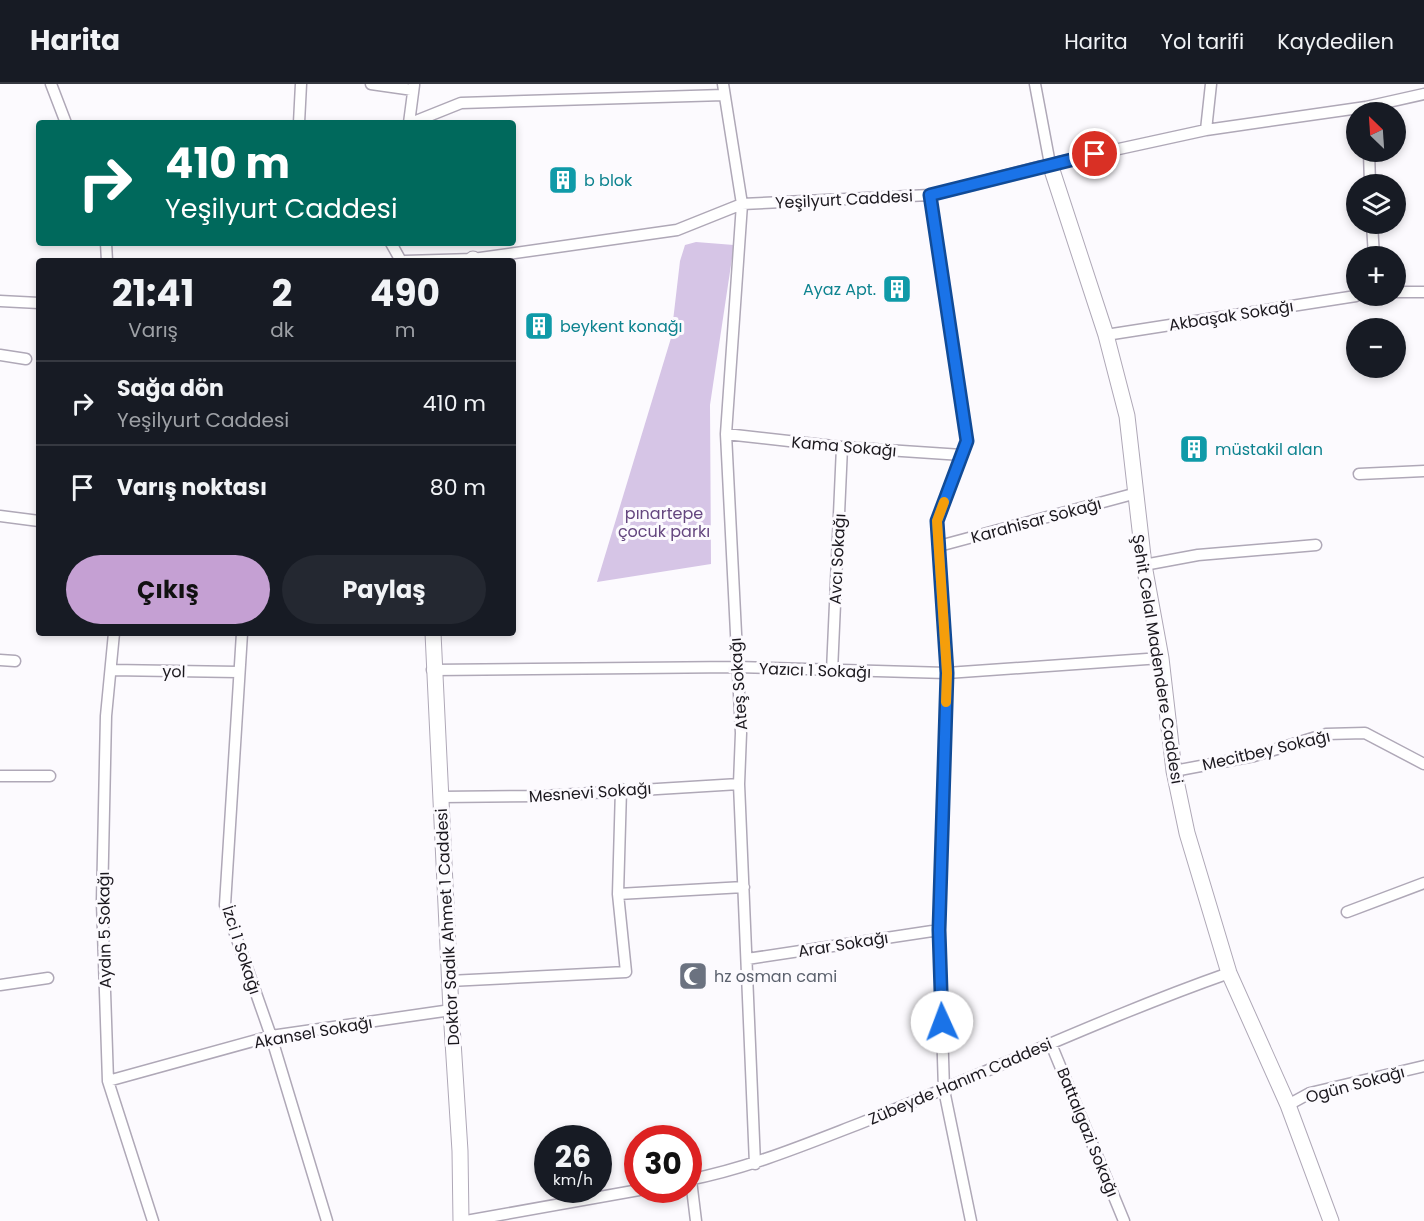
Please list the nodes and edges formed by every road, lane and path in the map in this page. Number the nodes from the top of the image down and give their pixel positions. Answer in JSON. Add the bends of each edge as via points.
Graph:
{"nodes":[{"id":1,"x":51,"y":84,"type":"edge"},
{"id":2,"x":301,"y":84,"type":"edge"},
{"id":3,"x":371,"y":84,"type":"edge"},
{"id":4,"x":1035,"y":84,"type":"edge"},
{"id":5,"x":1211,"y":84,"type":"edge"},
{"id":6,"x":413,"y":87,"type":"edge"},
{"id":7,"x":723,"y":90,"type":"edge"},
{"id":8,"x":1424,"y":94,"type":"edge"},
{"id":9,"x":1395,"y":102,"type":"edge"},
{"id":10,"x":1346,"y":112,"type":"edge"},
{"id":11,"x":65,"y":120,"type":"edge"},
{"id":12,"x":299,"y":120,"type":"edge"},
{"id":13,"x":410,"y":120,"type":"edge"},
{"id":14,"x":418,"y":120,"type":"edge"},
{"id":15,"x":1206,"y":130,"type":"junction"},
{"id":16,"x":1050,"y":164,"type":"junction"},
{"id":17,"x":930,"y":195,"type":"junction"},
{"id":18,"x":741,"y":204,"type":"junction"},
{"id":19,"x":487,"y":258,"type":"edge"},
{"id":20,"x":1406,"y":292,"type":"edge"},
{"id":21,"x":1424,"y":292,"type":"edge"},
{"id":22,"x":1346,"y":298,"type":"edge"},
{"id":23,"x":0,"y":301,"type":"edge"},
{"id":24,"x":36,"y":303,"type":"edge"},
{"id":25,"x":1106,"y":335,"type":"junction"},
{"id":26,"x":0,"y":356,"type":"edge"},
{"id":27,"x":26,"y":359,"type":"dead end"},
{"id":28,"x":726,"y":434,"type":"junction"},
{"id":29,"x":842,"y":447,"type":"junction"},
{"id":30,"x":962,"y":455,"type":"junction"},
{"id":31,"x":1424,"y":471,"type":"edge"},
{"id":32,"x":1359,"y":474,"type":"dead end"},
{"id":33,"x":1133,"y":494,"type":"junction"},
{"id":34,"x":0,"y":516,"type":"edge"},
{"id":35,"x":36,"y":520,"type":"edge"},
{"id":36,"x":1316,"y":545,"type":"dead end"},
{"id":37,"x":939,"y":546,"type":"junction"},
{"id":38,"x":1144,"y":565,"type":"junction"},
{"id":39,"x":114,"y":636,"type":"edge"},
{"id":40,"x":242,"y":636,"type":"edge"},
{"id":41,"x":432,"y":636,"type":"edge"},
{"id":42,"x":1161,"y":658,"type":"junction"},
{"id":43,"x":0,"y":660,"type":"edge"},
{"id":44,"x":15,"y":661,"type":"dead end"},
{"id":45,"x":736,"y":667,"type":"junction"},
{"id":46,"x":111,"y":670,"type":"junction"},
{"id":47,"x":432,"y":670,"type":"junction"},
{"id":48,"x":832,"y":670,"type":"junction"},
{"id":49,"x":238,"y":672,"type":"junction"},
{"id":50,"x":947,"y":673,"type":"junction"},
{"id":51,"x":1424,"y":764,"type":"edge"},
{"id":52,"x":1174,"y":771,"type":"junction"},
{"id":53,"x":0,"y":776,"type":"edge"},
{"id":54,"x":50,"y":776,"type":"dead end"},
{"id":55,"x":739,"y":784,"type":"junction"},
{"id":56,"x":621,"y":789,"type":"junction"},
{"id":57,"x":441,"y":797,"type":"junction"},
{"id":58,"x":1424,"y":883,"type":"edge"},
{"id":59,"x":744,"y":887,"type":"junction"},
{"id":60,"x":618,"y":894,"type":"junction"},
{"id":61,"x":1347,"y":912,"type":"dead end"},
{"id":62,"x":939,"y":930,"type":"junction"},
{"id":63,"x":747,"y":959,"type":"junction"},
{"id":64,"x":1229,"y":973,"type":"junction"},
{"id":65,"x":48,"y":978,"type":"dead end"},
{"id":66,"x":449,"y":981,"type":"junction"},
{"id":67,"x":0,"y":985,"type":"edge"},
{"id":68,"x":451,"y":1010,"type":"junction"},
{"id":69,"x":271,"y":1036,"type":"junction"},
{"id":70,"x":1052,"y":1044,"type":"junction"},
{"id":71,"x":1424,"y":1066,"type":"edge"},
{"id":72,"x":108,"y":1081,"type":"junction"},
{"id":73,"x":944,"y":1090,"type":"junction"},
{"id":74,"x":1288,"y":1106,"type":"junction"},
{"id":75,"x":755,"y":1164,"type":"junction"},
{"id":76,"x":702,"y":1177,"type":"edge"},
{"id":77,"x":624,"y":1193,"type":"edge"},
{"id":78,"x":693,"y":1203,"type":"edge"},
{"id":79,"x":153,"y":1221,"type":"edge"},
{"id":80,"x":327,"y":1221,"type":"edge"},
{"id":81,"x":461,"y":1221,"type":"edge"},
{"id":82,"x":466,"y":1221,"type":"edge"},
{"id":83,"x":696,"y":1221,"type":"edge"},
{"id":84,"x":971,"y":1221,"type":"edge"},
{"id":85,"x":1124,"y":1221,"type":"edge"},
{"id":86,"x":1331,"y":1221,"type":"edge"}],
"edges":[{"from":1,"to":11,"type":"street"},
{"from":2,"to":12,"type":"street"},
{"from":3,"to":6,"type":"street"},
{"from":4,"to":16,"type":"street","name":"Şehit Celal Madendere Caddesi"},
{"from":5,"to":15,"type":"street"},
{"from":6,"to":13,"type":"street"},
{"from":7,"to":14,"type":"street","via":[[461,103]]},
{"from":7,"to":18,"type":"street","name":"Ateş Sokağı"},
{"from":8,"to":9,"type":"street","name":"Yeşilyurt Caddesi"},
{"from":10,"to":15,"type":"street","name":"Yeşilyurt Caddesi"},
{"from":15,"to":16,"type":"street","name":"Yeşilyurt Caddesi"},
{"from":16,"to":17,"type":"street","name":"Yeşilyurt Caddesi"},
{"from":16,"to":25,"type":"street","name":"Şehit Celal Madendere Caddesi"},
{"from":17,"to":18,"type":"street","name":"Yeşilyurt Caddesi"},
{"from":17,"to":30,"type":"street","via":[[967,441]]},
{"from":18,"to":19,"type":"street","name":"Yeşilyurt Caddesi","via":[[677,230]]},
{"from":18,"to":28,"type":"street","name":"Ateş Sokağı"},
{"from":20,"to":21,"type":"street"},
{"from":22,"to":25,"type":"street","name":"Akbaşak Sokağı"},
{"from":23,"to":24,"type":"street"},
{"from":25,"to":33,"type":"street","name":"Şehit Celal Madendere Caddesi","via":[[1126,416]]},
{"from":26,"to":27,"type":"street"},
{"from":28,"to":29,"type":"street","name":"Kama Sokağı"},
{"from":28,"to":45,"type":"street","name":"Ateş Sokağı"},
{"from":29,"to":30,"type":"street","name":"Kama Sokağı"},
{"from":29,"to":48,"type":"street","name":"Avcı Sokağı"},
{"from":30,"to":37,"type":"street","via":[[937,521]]},
{"from":31,"to":32,"type":"street"},
{"from":33,"to":37,"type":"street","name":"Karahisar Sokağı"},
{"from":33,"to":38,"type":"street","name":"Şehit Celal Madendere Caddesi"},
{"from":34,"to":35,"type":"street"},
{"from":36,"to":38,"type":"street","via":[[1198,555]]},
{"from":37,"to":50,"type":"street"},
{"from":38,"to":42,"type":"street","name":"Şehit Celal Madendere Caddesi"},
{"from":39,"to":46,"type":"street","name":"Aydın 5 Sokağı"},
{"from":40,"to":49,"type":"street","name":"İzci 1 Sokağı"},
{"from":41,"to":47,"type":"street","name":"Doktor Sadık Ahmet 1 Caddesi"},
{"from":42,"to":50,"type":"street","name":"Yazıcı 1 Sokağı"},
{"from":42,"to":52,"type":"street","name":"Şehit Celal Madendere Caddesi"},
{"from":43,"to":44,"type":"street"},
{"from":45,"to":47,"type":"street","name":"Yazıcı 1 Sokağı"},
{"from":45,"to":48,"type":"street","name":"Yazıcı 1 Sokağı"},
{"from":45,"to":55,"type":"street","name":"Ateş Sokağı","via":[[741,733]]},
{"from":46,"to":49,"type":"street","name":"yol"},
{"from":46,"to":72,"type":"street","name":"Aydın 5 Sokağı","via":[[106,716],[102,902]]},
{"from":47,"to":57,"type":"street","name":"Doktor Sadık Ahmet 1 Caddesi"},
{"from":48,"to":50,"type":"street","name":"Yazıcı 1 Sokağı"},
{"from":49,"to":69,"type":"street","name":"İzci 1 Sokağı","via":[[225,905]]},
{"from":50,"to":62,"type":"street"},
{"from":51,"to":52,"type":"street","name":"Mecitbey Sokağı","via":[[1365,733],[1355,733],[1326,734],[1254,756]]},
{"from":52,"to":64,"type":"street","name":"Şehit Celal Madendere Caddesi","via":[[1187,833]]},
{"from":53,"to":54,"type":"street"},
{"from":55,"to":56,"type":"street","name":"Mesnevi Sokağı"},
{"from":55,"to":59,"type":"street","name":"Ateş Sokağı"},
{"from":56,"to":57,"type":"street","name":"Mesnevi Sokağı","via":[[543,796]]},
{"from":56,"to":60,"type":"street"},
{"from":57,"to":66,"type":"street","name":"Doktor Sadık Ahmet 1 Caddesi"},
{"from":58,"to":61,"type":"street"},
{"from":59,"to":60,"type":"street"},
{"from":59,"to":63,"type":"street","name":"Ateş Sokağı"},
{"from":60,"to":66,"type":"street","via":[[626,972]]},
{"from":62,"to":63,"type":"street","name":"Arar Sokağı"},
{"from":62,"to":73,"type":"street"},
{"from":63,"to":75,"type":"street","name":"Ateş Sokağı"},
{"from":64,"to":70,"type":"street","name":"Zübeyde Hanım Caddesi","via":[[1154,999]]},
{"from":64,"to":74,"type":"street","name":"Şehit Celal Madendere Caddesi"},
{"from":65,"to":67,"type":"street"},
{"from":66,"to":68,"type":"street","name":"Doktor Sadık Ahmet 1 Caddesi"},
{"from":68,"to":69,"type":"street","name":"Akansel Sokağı"},
{"from":68,"to":81,"type":"street","name":"Doktor Sadık Ahmet 1 Caddesi"},
{"from":69,"to":72,"type":"street","name":"Akansel Sokağı"},
{"from":69,"to":80,"type":"street","name":"İzci 1 Sokağı"},
{"from":70,"to":73,"type":"street","name":"Zübeyde Hanım Caddesi"},
{"from":70,"to":85,"type":"street","name":"Battalgazi Sokağı"},
{"from":71,"to":74,"type":"street","name":"Ogün Sokağı","via":[[1310,1094]]},
{"from":72,"to":79,"type":"street","name":"Aydın 5 Sokağı"},
{"from":73,"to":75,"type":"street","name":"Zübeyde Hanım Caddesi"},
{"from":73,"to":84,"type":"street"},
{"from":74,"to":86,"type":"street","name":"Şehit Celal Madendere Caddesi"},
{"from":75,"to":76,"type":"street","name":"Zübeyde Hanım Caddesi"},
{"from":77,"to":82,"type":"street"},
{"from":78,"to":83,"type":"street"}]}
